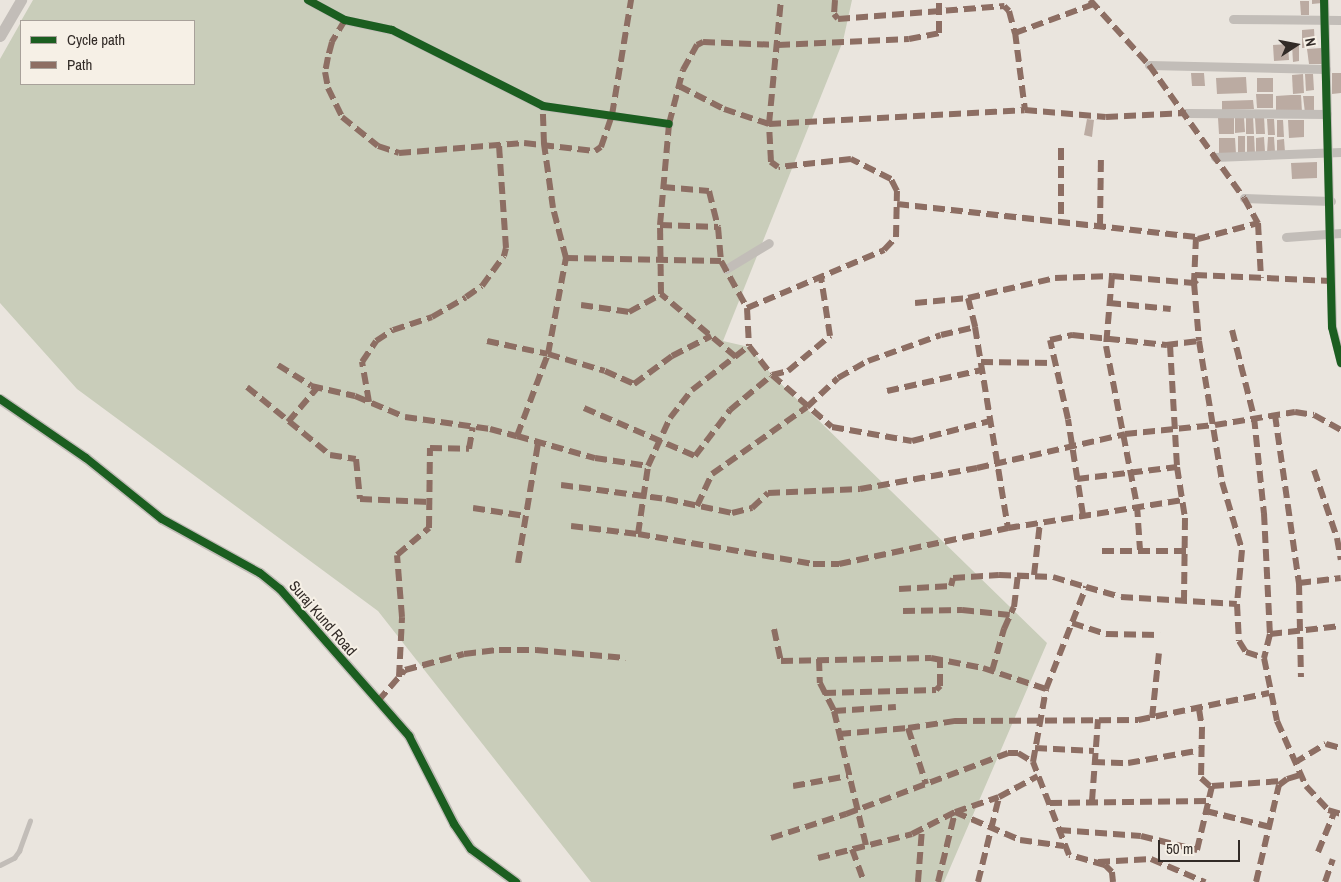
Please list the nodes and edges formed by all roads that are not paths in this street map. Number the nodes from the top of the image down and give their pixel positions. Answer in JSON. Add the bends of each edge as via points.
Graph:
{"nodes":[{"id":1,"x":21,"y":0,"type":"edge"},
{"id":2,"x":308,"y":0,"type":"edge"},
{"id":3,"x":1324,"y":0,"type":"edge"},
{"id":4,"x":1233,"y":19,"type":"dead end"},
{"id":5,"x":1325,"y":20,"type":"junction"},
{"id":6,"x":1341,"y":20,"type":"edge"},
{"id":7,"x":0,"y":36,"type":"edge"},
{"id":8,"x":1149,"y":65,"type":"dead end"},
{"id":9,"x":1326,"y":69,"type":"junction"},
{"id":10,"x":1186,"y":113,"type":"dead end"},
{"id":11,"x":1327,"y":114,"type":"junction"},
{"id":12,"x":669,"y":124,"type":"dead end"},
{"id":13,"x":1328,"y":152,"type":"junction"},
{"id":14,"x":1341,"y":152,"type":"edge"},
{"id":15,"x":1215,"y":157,"type":"dead end"},
{"id":16,"x":1244,"y":198,"type":"dead end"},
{"id":17,"x":1331,"y":201,"type":"junction"},
{"id":18,"x":1336,"y":233,"type":"edge"},
{"id":19,"x":1286,"y":237,"type":"dead end"},
{"id":20,"x":770,"y":243,"type":"dead end"},
{"id":21,"x":726,"y":269,"type":"dead end"},
{"id":22,"x":1331,"y":281,"type":"junction"},
{"id":23,"x":1341,"y":281,"type":"edge"},
{"id":24,"x":1336,"y":327,"type":"edge"},
{"id":25,"x":1341,"y":363,"type":"edge"},
{"id":26,"x":0,"y":399,"type":"edge"},
{"id":27,"x":30,"y":821,"type":"dead end"},
{"id":28,"x":0,"y":866,"type":"edge"},
{"id":29,"x":516,"y":882,"type":"edge"}],
"edges":[{"from":1,"to":7,"type":"street"},
{"from":2,"to":12,"type":"street","via":[[345,20],[392,30],[543,106]]},
{"from":3,"to":5,"type":"street"},
{"from":4,"to":5,"type":"street"},
{"from":5,"to":6,"type":"street"},
{"from":5,"to":9,"type":"street"},
{"from":8,"to":9,"type":"street"},
{"from":9,"to":11,"type":"street"},
{"from":10,"to":11,"type":"street"},
{"from":11,"to":13,"type":"street"},
{"from":13,"to":14,"type":"street"},
{"from":13,"to":15,"type":"street"},
{"from":13,"to":17,"type":"street"},
{"from":16,"to":17,"type":"street"},
{"from":17,"to":18,"type":"street"},
{"from":18,"to":19,"type":"street"},
{"from":18,"to":22,"type":"street"},
{"from":20,"to":21,"type":"street"},
{"from":22,"to":23,"type":"street"},
{"from":22,"to":24,"type":"street"},
{"from":24,"to":25,"type":"street"},
{"from":26,"to":29,"type":"street","name":"Suraj Kund Road","via":[[86,458],[162,519],[260,573],[280,589],[409,736],[454,824],[471,849]]},
{"from":27,"to":28,"type":"lane","via":[[19,851]]}]}
